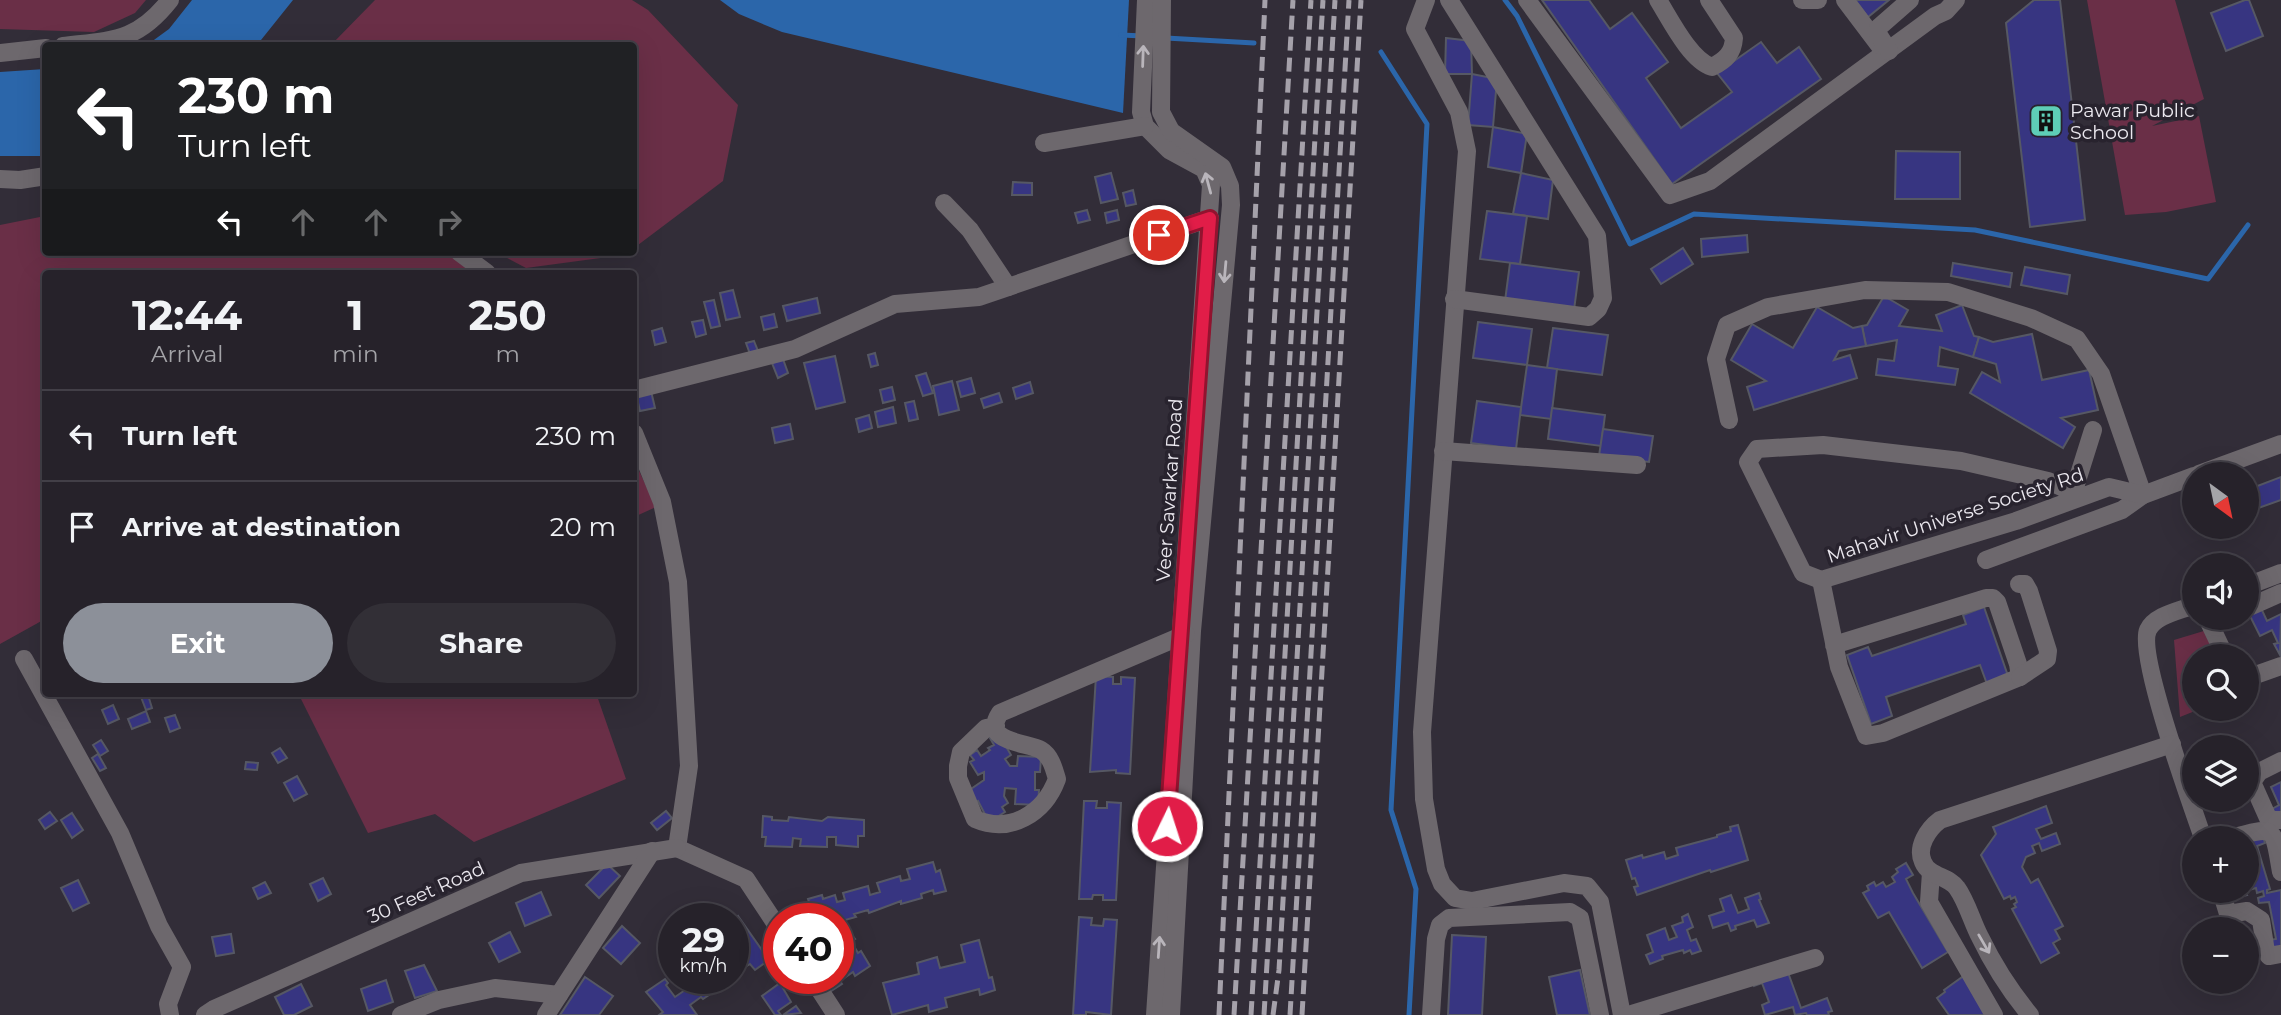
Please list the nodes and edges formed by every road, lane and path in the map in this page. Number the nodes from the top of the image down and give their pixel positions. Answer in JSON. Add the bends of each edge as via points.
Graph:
{"nodes":[{"id":1,"x":170,"y":0,"type":"edge"},
{"id":2,"x":1146,"y":0,"type":"edge"},
{"id":3,"x":1161,"y":0,"type":"edge"},
{"id":4,"x":1426,"y":0,"type":"edge"},
{"id":5,"x":1449,"y":0,"type":"edge"},
{"id":6,"x":1527,"y":0,"type":"edge"},
{"id":7,"x":1658,"y":0,"type":"edge"},
{"id":8,"x":1709,"y":0,"type":"edge"},
{"id":9,"x":1802,"y":0,"type":"edge"},
{"id":10,"x":1818,"y":0,"type":"edge"},
{"id":11,"x":1845,"y":0,"type":"edge"},
{"id":12,"x":1909,"y":0,"type":"edge"},
{"id":13,"x":1956,"y":0,"type":"edge"},
{"id":14,"x":97,"y":42,"type":"edge"},
{"id":15,"x":42,"y":48,"type":"edge"},
{"id":16,"x":1887,"y":52,"type":"junction"},
{"id":17,"x":0,"y":53,"type":"edge"},
{"id":18,"x":1143,"y":119,"type":"junction"},
{"id":19,"x":1044,"y":143,"type":"dead end"},
{"id":20,"x":42,"y":177,"type":"edge"},
{"id":21,"x":0,"y":179,"type":"edge"},
{"id":22,"x":944,"y":202,"type":"dead end"},
{"id":23,"x":1210,"y":218,"type":"junction"},
{"id":24,"x":464,"y":256,"type":"edge"},
{"id":25,"x":483,"y":270,"type":"edge"},
{"id":26,"x":1008,"y":287,"type":"junction"},
{"id":27,"x":1454,"y":299,"type":"junction"},
{"id":28,"x":637,"y":389,"type":"edge"},
{"id":29,"x":1729,"y":420,"type":"dead end"},
{"id":30,"x":2093,"y":430,"type":"dead end"},
{"id":31,"x":637,"y":440,"type":"edge"},
{"id":32,"x":2281,"y":444,"type":"edge"},
{"id":33,"x":1443,"y":451,"type":"junction"},
{"id":34,"x":2232,"y":462,"type":"edge"},
{"id":35,"x":1637,"y":465,"type":"dead end"},
{"id":36,"x":2182,"y":481,"type":"edge"},
{"id":37,"x":2143,"y":495,"type":"junction"},
{"id":38,"x":1986,"y":560,"type":"dead end"},
{"id":39,"x":2281,"y":573,"type":"edge"},
{"id":40,"x":1821,"y":580,"type":"junction"},
{"id":41,"x":2259,"y":581,"type":"edge"},
{"id":42,"x":2019,"y":583,"type":"dead end"},
{"id":43,"x":2281,"y":593,"type":"edge"},
{"id":44,"x":2259,"y":603,"type":"edge"},
{"id":45,"x":2182,"y":610,"type":"edge"},
{"id":46,"x":1186,"y":634,"type":"junction"},
{"id":47,"x":1834,"y":645,"type":"junction"},
{"id":48,"x":24,"y":659,"type":"dead end"},
{"id":49,"x":2281,"y":666,"type":"edge"},
{"id":50,"x":2259,"y":674,"type":"edge"},
{"id":51,"x":2020,"y":677,"type":"junction"},
{"id":52,"x":42,"y":692,"type":"edge"},
{"id":53,"x":45,"y":697,"type":"edge"},
{"id":54,"x":996,"y":726,"type":"junction"},
{"id":55,"x":2172,"y":744,"type":"junction"},
{"id":56,"x":2281,"y":761,"type":"edge"},
{"id":57,"x":2281,"y":820,"type":"edge"},
{"id":58,"x":2199,"y":826,"type":"edge"},
{"id":59,"x":2259,"y":830,"type":"edge"},
{"id":60,"x":677,"y":848,"type":"junction"},
{"id":61,"x":652,"y":851,"type":"junction"},
{"id":62,"x":1931,"y":872,"type":"junction"},
{"id":63,"x":2281,"y":872,"type":"edge"},
{"id":64,"x":2225,"y":903,"type":"edge"},
{"id":65,"x":763,"y":905,"type":"edge"},
{"id":66,"x":1969,"y":915,"type":"junction"},
{"id":67,"x":1943,"y":927,"type":"junction"},
{"id":68,"x":2281,"y":954,"type":"edge"},
{"id":69,"x":1815,"y":958,"type":"dead end"},
{"id":70,"x":822,"y":994,"type":"edge"},
{"id":71,"x":559,"y":995,"type":"junction"},
{"id":72,"x":170,"y":1015,"type":"edge"},
{"id":73,"x":205,"y":1015,"type":"edge"},
{"id":74,"x":401,"y":1015,"type":"edge"},
{"id":75,"x":547,"y":1015,"type":"edge"},
{"id":76,"x":836,"y":1015,"type":"edge"},
{"id":77,"x":1155,"y":1015,"type":"edge"},
{"id":78,"x":1171,"y":1015,"type":"edge"},
{"id":79,"x":1431,"y":1015,"type":"edge"},
{"id":80,"x":1600,"y":1015,"type":"edge"},
{"id":81,"x":1625,"y":1015,"type":"edge"},
{"id":82,"x":1994,"y":1015,"type":"edge"},
{"id":83,"x":2030,"y":1015,"type":"edge"}],
"edges":[{"from":1,"to":14,"type":"street","via":[[155,19],[122,39]]},
{"from":18,"to":2,"type":"street","one_way":true},
{"from":3,"to":46,"type":"street","name":"Veer Savarkar Road","one_way":true,"via":[[1161,113],[1171,131],[1222,167],[1231,205]]},
{"from":4,"to":27,"type":"street","via":[[1415,29],[1459,112],[1467,151]]},
{"from":5,"to":27,"type":"street","via":[[1597,236],[1603,298],[1589,317]]},
{"from":6,"to":16,"type":"street","via":[[1670,195],[1710,181]]},
{"from":7,"to":8,"type":"street","via":[[1692,52],[1702,64],[1712,67],[1731,53],[1734,38]]},
{"from":9,"to":10,"type":"street"},
{"from":11,"to":16,"type":"street"},
{"from":12,"to":16,"type":"street","via":[[1878,28]]},
{"from":13,"to":16,"type":"street"},
{"from":15,"to":17,"type":"street"},
{"from":18,"to":19,"type":"street","via":[[1106,134]]},
{"from":23,"to":18,"type":"street","name":"Veer Savarkar Road","one_way":true,"via":[[1211,186],[1204,169],[1169,150]]},
{"from":20,"to":21,"type":"street"},
{"from":22,"to":26,"type":"street","via":[[970,230]]},
{"from":23,"to":26,"type":"street"},
{"from":23,"to":46,"type":"street","name":"Veer Savarkar Road"},
{"from":24,"to":25,"type":"street"},
{"from":26,"to":28,"type":"street","via":[[979,297],[895,304],[795,349]]},
{"from":27,"to":33,"type":"street"},
{"from":29,"to":37,"type":"street","via":[[1716,359],[1727,325],[1768,307],[1865,290],[1948,292],[2031,317],[2077,339],[2101,374]]},
{"from":30,"to":40,"type":"street","name":"Mahavir Universe Society Rd","via":[[2076,484],[2066,489],[1961,461],[1823,445],[1757,449],[1748,462],[1802,573]]},
{"from":31,"to":60,"type":"street","via":[[662,502],[678,582],[689,766]]},
{"from":32,"to":34,"type":"street"},
{"from":33,"to":35,"type":"street"},
{"from":33,"to":81,"type":"street","via":[[1422,732],[1424,799],[1436,869],[1455,898],[1472,901],[1564,883],[1587,886],[1600,902]]},
{"from":36,"to":37,"type":"street"},
{"from":37,"to":38,"type":"street","via":[[2122,510]]},
{"from":37,"to":40,"type":"street","name":"Mahavir Universe Society Rd","via":[[2109,488]]},
{"from":39,"to":41,"type":"street"},
{"from":40,"to":47,"type":"street","name":"Mahavir Universe Society Rd"},
{"from":42,"to":51,"type":"street","name":"Mahavir Universe Society Rd","via":[[2029,591],[2048,652],[2047,659]]},
{"from":43,"to":44,"type":"street"},
{"from":45,"to":55,"type":"street","via":[[2160,618],[2148,629],[2145,643]]},
{"from":46,"to":54,"type":"street","via":[[1010,707],[1000,713]]},
{"from":77,"to":46,"type":"street","name":"Veer Savarkar Road","one_way":true},
{"from":46,"to":78,"type":"street","name":"Veer Savarkar Road"},
{"from":47,"to":51,"type":"street","via":[[1993,598]]},
{"from":47,"to":51,"type":"street","name":"Mahavir Universe Society Rd","via":[[1866,736]]},
{"from":48,"to":52,"type":"street"},
{"from":49,"to":50,"type":"street"},
{"from":53,"to":72,"type":"street","via":[[114,823],[181,967],[168,1004]]},
{"from":54,"to":54,"type":"street","via":[[1008,741],[1041,749],[1057,779],[1045,803],[1034,813],[998,826],[975,820],[958,778],[961,752],[986,728]]},
{"from":55,"to":58,"type":"street"},
{"from":55,"to":62,"type":"street","via":[[1940,820],[1929,827],[1922,847],[1923,862]]},
{"from":56,"to":57,"type":"street","via":[[2259,772],[2252,782],[2268,818]]},
{"from":59,"to":63,"type":"street","via":[[2274,836]]},
{"from":60,"to":61,"type":"street","name":"30 Feet Road"},
{"from":60,"to":65,"type":"street","via":[[746,879]]},
{"from":61,"to":71,"type":"street"},
{"from":61,"to":73,"type":"street","name":"30 Feet Road","via":[[521,873]]},
{"from":62,"to":66,"type":"street","via":[[1956,886]]},
{"from":62,"to":67,"type":"street","via":[[1929,902]]},
{"from":64,"to":68,"type":"street","via":[[2228,914],[2247,911],[2260,920],[2269,956]]},
{"from":66,"to":67,"type":"street"},
{"from":66,"to":83,"type":"street","one_way":true},
{"from":67,"to":82,"type":"street"},
{"from":69,"to":81,"type":"street"},
{"from":70,"to":76,"type":"street"},
{"from":71,"to":74,"type":"street","via":[[495,988],[439,1000]]},
{"from":71,"to":75,"type":"street"},
{"from":79,"to":80,"type":"street","via":[[1436,939],[1440,925],[1449,918],[1570,912],[1580,918]]}]}
